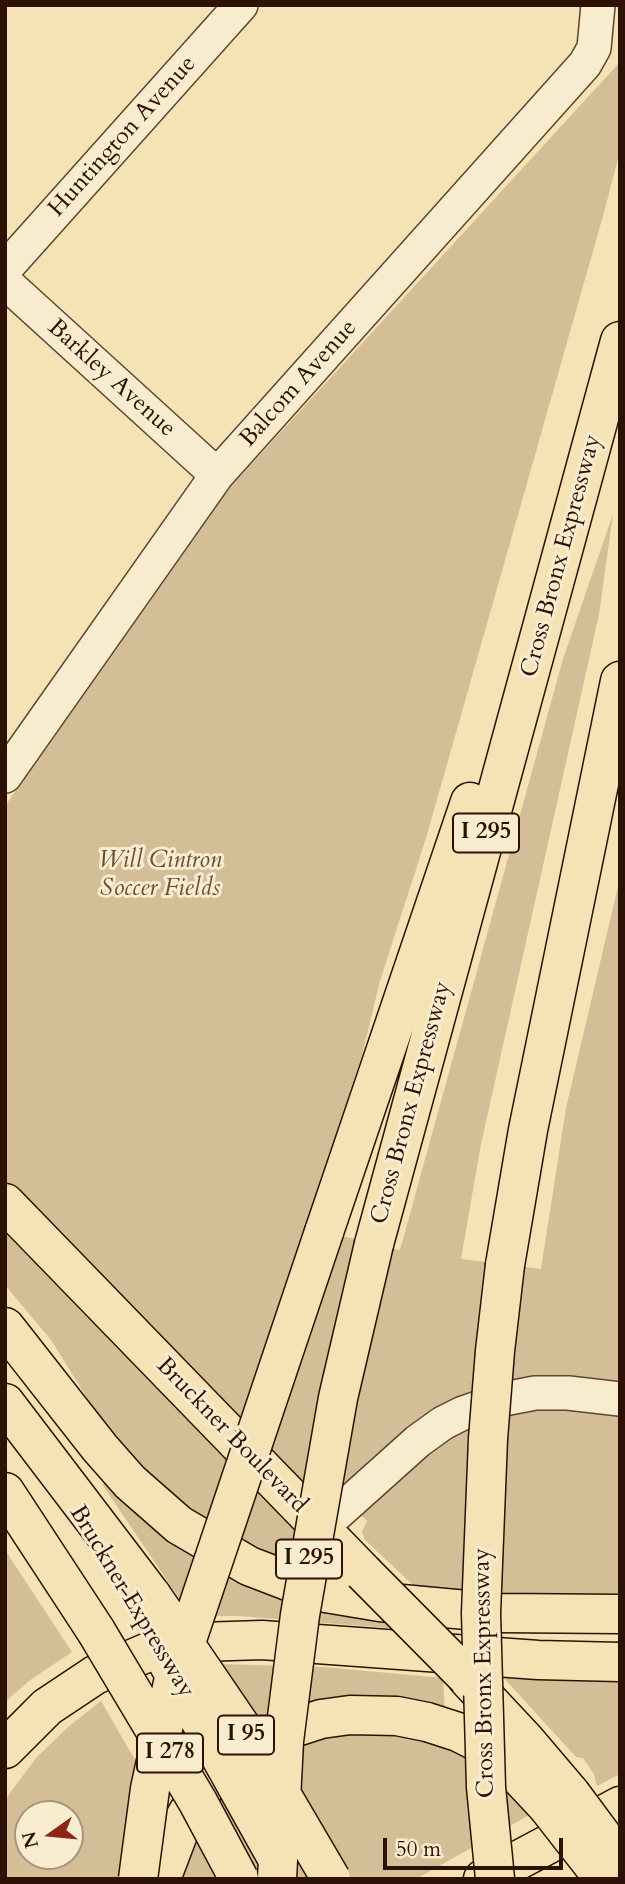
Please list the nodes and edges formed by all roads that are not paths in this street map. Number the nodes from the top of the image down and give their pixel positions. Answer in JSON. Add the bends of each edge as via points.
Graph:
{"nodes":[{"id":1,"x":241,"y":5,"type":"edge"},
{"id":2,"x":598,"y":5,"type":"edge"},
{"id":3,"x":5,"y":269,"type":"edge"},
{"id":4,"x":5,"y":282,"type":"edge"},
{"id":5,"x":620,"y":341,"type":"edge"},
{"id":6,"x":599,"y":422,"type":"junction"},
{"id":7,"x":217,"y":475,"type":"junction"},
{"id":8,"x":620,"y":681,"type":"edge"},
{"id":9,"x":5,"y":776,"type":"edge"},
{"id":10,"x":5,"y":1203,"type":"edge"},
{"id":11,"x":5,"y":1327,"type":"edge"},
{"id":12,"x":620,"y":1399,"type":"edge"},
{"id":13,"x":5,"y":1404,"type":"edge"},
{"id":14,"x":488,"y":1439,"type":"junction"},
{"id":15,"x":5,"y":1492,"type":"edge"},
{"id":16,"x":321,"y":1528,"type":"junction"},
{"id":17,"x":144,"y":1602,"type":"junction"},
{"id":18,"x":620,"y":1614,"type":"edge"},
{"id":19,"x":620,"y":1662,"type":"edge"},
{"id":20,"x":5,"y":1749,"type":"edge"},
{"id":21,"x":559,"y":1800,"type":"junction"},
{"id":22,"x":620,"y":1807,"type":"edge"},
{"id":23,"x":620,"y":1860,"type":"edge"},
{"id":24,"x":620,"y":1865,"type":"edge"},
{"id":25,"x":138,"y":1879,"type":"edge"},
{"id":26,"x":161,"y":1879,"type":"edge"},
{"id":27,"x":239,"y":1879,"type":"edge"},
{"id":28,"x":276,"y":1879,"type":"edge"},
{"id":29,"x":287,"y":1879,"type":"edge"},
{"id":30,"x":331,"y":1879,"type":"edge"},
{"id":31,"x":483,"y":1879,"type":"edge"},
{"id":32,"x":495,"y":1879,"type":"edge"},
{"id":33,"x":522,"y":1879,"type":"edge"},
{"id":34,"x":592,"y":1879,"type":"edge"},
{"id":35,"x":604,"y":1879,"type":"edge"}],
"edges":[{"from":1,"to":3,"type":"street","name":"Huntington Avenue"},
{"from":2,"to":7,"type":"street","name":"Balcom Avenue","via":[[594,48],[585,64]]},
{"from":4,"to":7,"type":"street","name":"Barkley Avenue"},
{"from":5,"to":6,"type":"main road","name":"Cross Bronx Expressway","number":"I 295"},
{"from":6,"to":25,"type":"main road","bridge":true,"via":[[174,1678],[152,1777]]},
{"from":6,"to":28,"type":"main road","name":"Cross Bronx Expressway","number":"I 295","bridge":true,"via":[[374,1244],[334,1419],[300,1615],[284,1741]]},
{"from":7,"to":9,"type":"street","name":"Balcom Avenue"},
{"from":8,"to":14,"type":"main road","name":"Cross Bronx Expressway","bridge":true,"via":[[528,1130],[505,1265]]},
{"from":10,"to":16,"type":"main road","name":"Bruckner Boulevard"},
{"from":11,"to":18,"type":"main road","via":[[130,1482],[178,1525],[250,1566],[314,1591],[380,1602],[499,1613]]},
{"from":12,"to":16,"type":"street","via":[[545,1392],[463,1413],[418,1441]]},
{"from":13,"to":17,"type":"main road","number":"I 95"},
{"from":14,"to":32,"type":"main road","name":"Cross Bronx Expressway","bridge":true,"via":[[481,1658]]},
{"from":14,"to":33,"type":"main road","bridge":true,"via":[[494,1661],[508,1800]]},
{"from":15,"to":27,"type":"main road","name":"Bruckner Expressway","number":"I 278","bridge":true,"via":[[96,1631]]},
{"from":16,"to":21,"type":"main road","name":"Bruckner Boulevard","bridge":true,"via":[[526,1741]]},
{"from":17,"to":29,"type":"main road","name":"Bruckner Expressway","number":"I 278","bridge":true},
{"from":17,"to":30,"type":"main road","number":"I 95","bridge":true,"via":[[246,1734]]},
{"from":19,"to":20,"type":"main road","via":[[538,1661],[262,1640],[201,1642],[146,1653],[95,1675],[47,1707]]},
{"from":21,"to":23,"type":"main road","name":"Bruckner Boulevard","bridge":true},
{"from":21,"to":26,"type":"main road","via":[[488,1747],[458,1732],[397,1716],[321,1719],[259,1743],[212,1778],[183,1821]]},
{"from":21,"to":35,"type":"main road","bridge":true},
{"from":22,"to":31,"type":"main road"},
{"from":24,"to":34,"type":"main road"}]}
